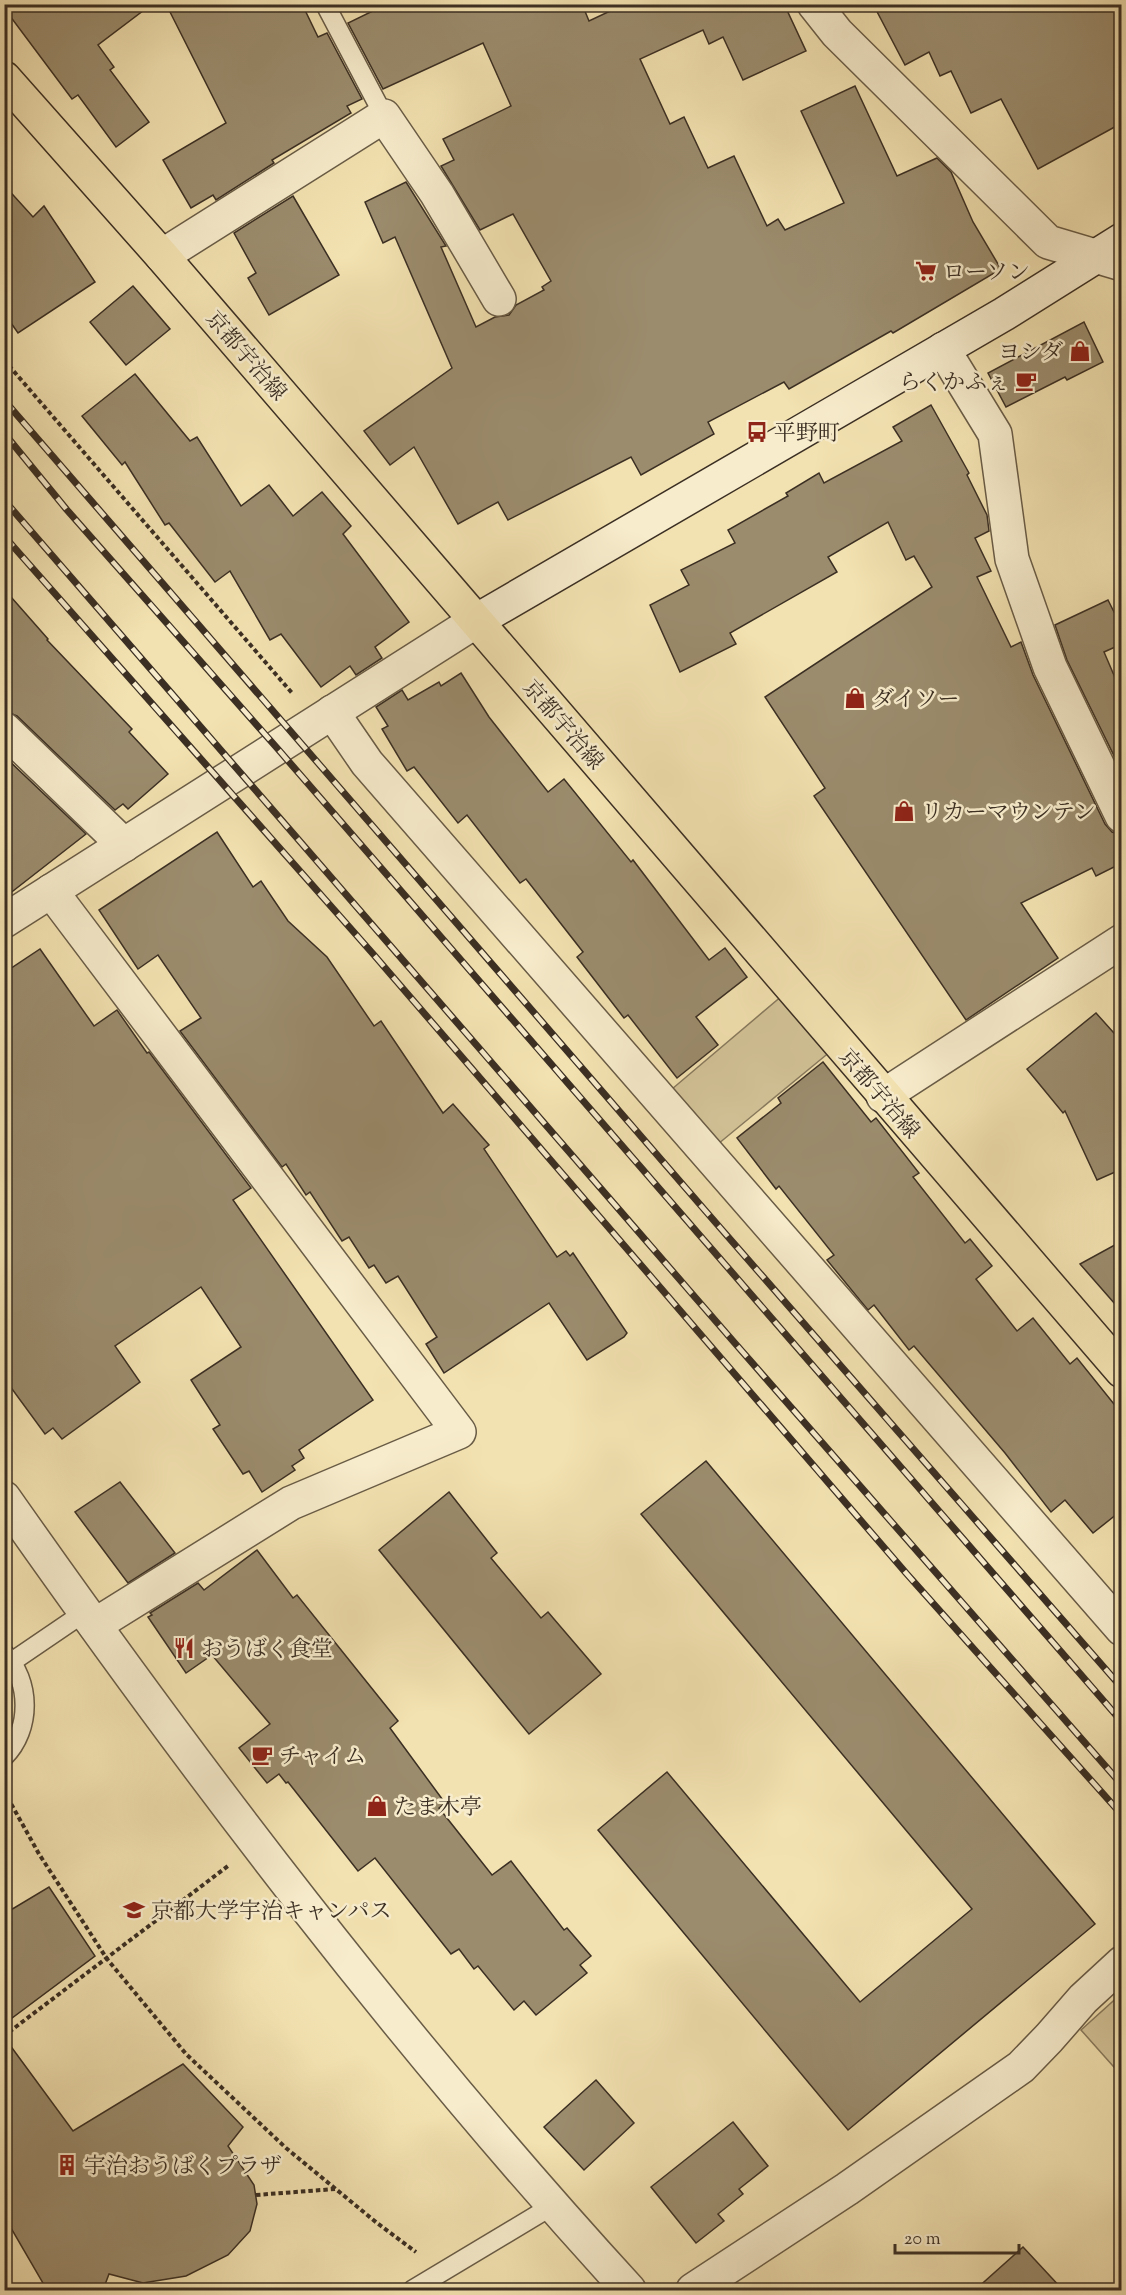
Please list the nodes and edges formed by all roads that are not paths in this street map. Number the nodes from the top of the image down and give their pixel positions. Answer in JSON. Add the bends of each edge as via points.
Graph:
{"nodes":[{"id":1,"x":326,"y":4,"type":"edge"},
{"id":2,"x":820,"y":6,"type":"edge"},
{"id":3,"x":4,"y":78,"type":"edge"},
{"id":4,"x":384,"y":116,"type":"junction"},
{"id":5,"x":1113,"y":253,"type":"edge"},
{"id":6,"x":162,"y":256,"type":"junction"},
{"id":7,"x":499,"y":299,"type":"dead end"},
{"id":8,"x":943,"y":349,"type":"junction"},
{"id":9,"x":476,"y":621,"type":"junction"},
{"id":10,"x":325,"y":717,"type":"junction"},
{"id":11,"x":4,"y":729,"type":"edge"},
{"id":12,"x":1122,"y":816,"type":"edge"},
{"id":13,"x":124,"y":845,"type":"junction"},
{"id":14,"x":51,"y":891,"type":"junction"},
{"id":15,"x":4,"y":921,"type":"edge"},
{"id":16,"x":1122,"y":941,"type":"edge"},
{"id":17,"x":883,"y":1096,"type":"junction"},
{"id":18,"x":1122,"y":1371,"type":"edge"},
{"id":19,"x":4,"y":1498,"type":"edge"},
{"id":20,"x":90,"y":1619,"type":"junction"},
{"id":21,"x":1122,"y":1629,"type":"edge"},
{"id":22,"x":9,"y":1657,"type":"edge"},
{"id":23,"x":4,"y":1756,"type":"edge"},
{"id":24,"x":1122,"y":1963,"type":"edge"},
{"id":25,"x":552,"y":2206,"type":"junction"},
{"id":26,"x":412,"y":2290,"type":"edge"},
{"id":27,"x":629,"y":2290,"type":"edge"},
{"id":28,"x":693,"y":2290,"type":"edge"}],
"edges":[{"from":1,"to":4,"type":"lane"},
{"from":2,"to":5,"type":"street","via":[[837,33],[1048,242]]},
{"from":3,"to":6,"type":"main road","name":"京都宇治線"},
{"from":4,"to":6,"type":"street"},
{"from":4,"to":7,"type":"street","via":[[437,194]]},
{"from":5,"to":8,"type":"street"},
{"from":6,"to":9,"type":"main road","name":"京都宇治線"},
{"from":8,"to":9,"type":"street"},
{"from":8,"to":12,"type":"street","via":[[995,434],[1012,559],[1050,667]]},
{"from":9,"to":10,"type":"street"},
{"from":9,"to":17,"type":"main road","name":"京都宇治線"},
{"from":10,"to":13,"type":"street"},
{"from":10,"to":21,"type":"street"},
{"from":11,"to":13,"type":"street"},
{"from":13,"to":14,"type":"street"},
{"from":14,"to":15,"type":"street"},
{"from":14,"to":20,"type":"street","via":[[459,1432],[291,1503]]},
{"from":16,"to":17,"type":"street"},
{"from":17,"to":18,"type":"main road","name":"京都宇治線"},
{"from":19,"to":20,"type":"street"},
{"from":20,"to":22,"type":"lane"},
{"from":20,"to":25,"type":"street","via":[[360,1974]]},
{"from":22,"to":23,"type":"lane","via":[[24,1689],[25,1716],[12,1749]]},
{"from":24,"to":28,"type":"street","via":[[1021,2067],[847,2189]]},
{"from":25,"to":26,"type":"lane"},
{"from":25,"to":27,"type":"street"}]}
